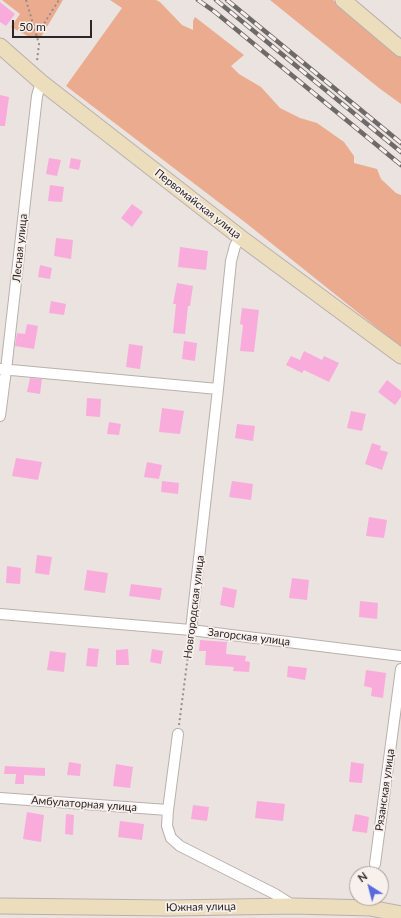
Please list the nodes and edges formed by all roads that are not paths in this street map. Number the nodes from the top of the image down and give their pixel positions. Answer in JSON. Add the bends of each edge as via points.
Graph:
{"nodes":[{"id":1,"x":343,"y":0,"type":"edge"},
{"id":2,"x":0,"y":46,"type":"edge"},
{"id":3,"x":401,"y":49,"type":"edge"},
{"id":4,"x":38,"y":79,"type":"junction"},
{"id":5,"x":240,"y":237,"type":"junction"},
{"id":6,"x":401,"y":356,"type":"edge"},
{"id":7,"x":3,"y":370,"type":"edge"},
{"id":8,"x":218,"y":389,"type":"junction"},
{"id":9,"x":0,"y":416,"type":"edge"},
{"id":10,"x":0,"y":614,"type":"edge"},
{"id":11,"x":191,"y":630,"type":"junction"},
{"id":12,"x":401,"y":656,"type":"edge"},
{"id":13,"x":401,"y":669,"type":"edge"},
{"id":14,"x":178,"y":734,"type":"road end"},
{"id":15,"x":0,"y":798,"type":"edge"},
{"id":16,"x":168,"y":810,"type":"junction"},
{"id":17,"x":375,"y":864,"type":"dead end"},
{"id":18,"x":0,"y":906,"type":"edge"},
{"id":19,"x":294,"y":906,"type":"junction"},
{"id":20,"x":401,"y":914,"type":"edge"}],
"edges":[{"from":1,"to":3,"type":"street"},
{"from":2,"to":4,"type":"street","name":"Первомайская улица"},
{"from":4,"to":5,"type":"street","name":"Первомайская улица"},
{"from":4,"to":7,"type":"street","name":"Лесная улица"},
{"from":5,"to":6,"type":"street","name":"Первомайская улица"},
{"from":5,"to":8,"type":"street","name":"Новгородская улица","via":[[231,261]]},
{"from":7,"to":8,"type":"street"},
{"from":7,"to":9,"type":"street","name":"Лесная улица"},
{"from":8,"to":11,"type":"street","name":"Новгородская улица"},
{"from":10,"to":11,"type":"street","name":"Загорская улица"},
{"from":11,"to":12,"type":"street","name":"Загорская улица"},
{"from":13,"to":17,"type":"street","name":"Рязанская улица"},
{"from":14,"to":16,"type":"street"},
{"from":15,"to":16,"type":"street","name":"Амбулаторная улица"},
{"from":16,"to":19,"type":"street","via":[[167,826],[171,838],[180,846]]},
{"from":18,"to":19,"type":"street","name":"Южная улица"},
{"from":19,"to":20,"type":"street","name":"Южная улица","via":[[370,908]]}]}
